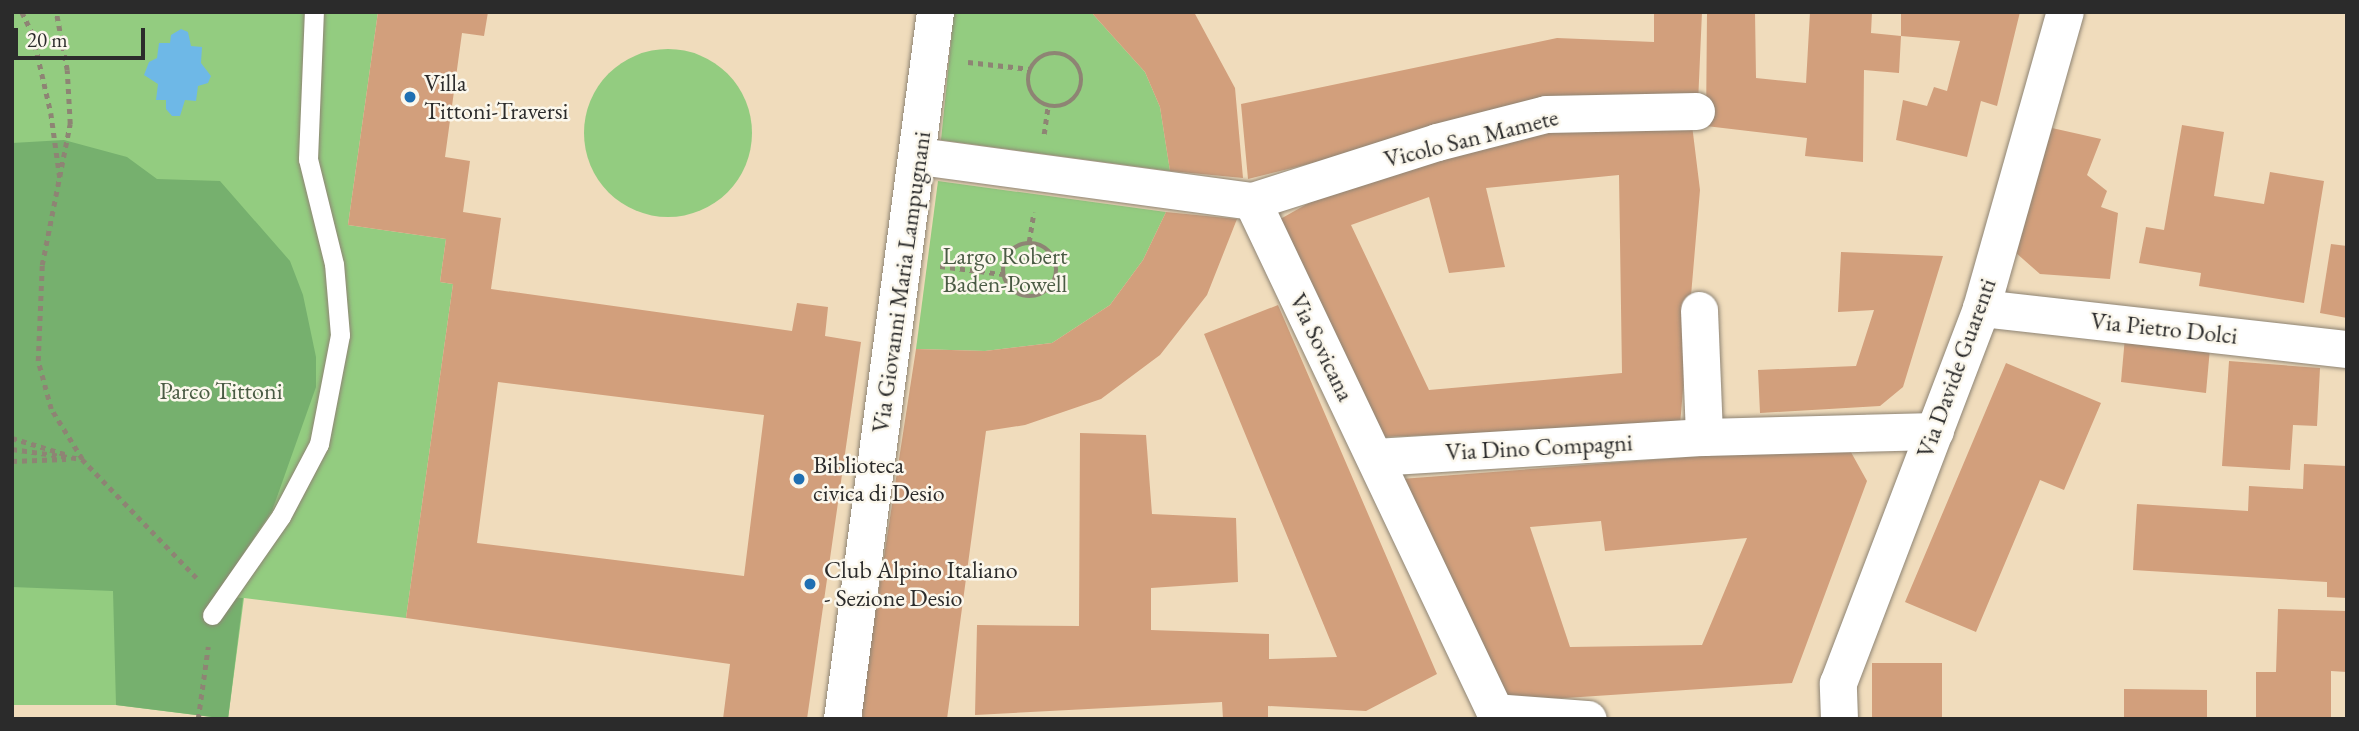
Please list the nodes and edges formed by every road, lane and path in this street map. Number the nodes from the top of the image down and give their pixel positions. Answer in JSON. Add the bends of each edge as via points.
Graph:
{"nodes":[{"id":1,"x":22,"y":12,"type":"edge"},
{"id":2,"x":56,"y":12,"type":"edge"},
{"id":3,"x":314,"y":12,"type":"edge"},
{"id":4,"x":934,"y":12,"type":"edge"},
{"id":5,"x":2065,"y":12,"type":"edge"},
{"id":6,"x":930,"y":58,"type":"junction"},
{"id":7,"x":1030,"y":69,"type":"junction"},
{"id":8,"x":1696,"y":111,"type":"dead end"},
{"id":9,"x":919,"y":156,"type":"junction"},
{"id":10,"x":60,"y":183,"type":"junction"},
{"id":11,"x":1252,"y":201,"type":"junction"},
{"id":12,"x":904,"y":262,"type":"junction"},
{"id":13,"x":1002,"y":274,"type":"junction"},
{"id":14,"x":1980,"y":308,"type":"junction"},
{"id":15,"x":1699,"y":310,"type":"dead end"},
{"id":16,"x":2347,"y":349,"type":"edge"},
{"id":17,"x":1935,"y":430,"type":"junction"},
{"id":18,"x":1704,"y":437,"type":"junction"},
{"id":19,"x":12,"y":438,"type":"edge"},
{"id":20,"x":12,"y":449,"type":"edge"},
{"id":21,"x":1375,"y":457,"type":"junction"},
{"id":22,"x":82,"y":459,"type":"junction"},
{"id":23,"x":12,"y":461,"type":"edge"},
{"id":24,"x":212,"y":615,"type":"junction"},
{"id":25,"x":198,"y":719,"type":"edge"},
{"id":26,"x":842,"y":719,"type":"edge"},
{"id":27,"x":1588,"y":719,"type":"edge"},
{"id":28,"x":1839,"y":719,"type":"edge"}],
"edges":[{"from":1,"to":10,"type":"path","via":[[33,35],[51,113]]},
{"from":2,"to":10,"type":"path","via":[[67,70],[70,124]]},
{"from":3,"to":24,"type":"lane","via":[[308,159],[334,264],[340,335],[319,444],[281,516]]},
{"from":4,"to":6,"type":"street","name":"Via Giovanni Maria Lampugnani"},
{"from":5,"to":14,"type":"street","name":"Via Davide Guarenti"},
{"from":6,"to":7,"type":"path"},
{"from":6,"to":9,"type":"street","name":"Via Giovanni Maria Lampugnani"},
{"from":7,"to":7,"type":"path","via":[[1040,57],[1055,52],[1070,56],[1080,68],[1083,84],[1077,98],[1063,107],[1048,107],[1034,99],[1028,85]]},
{"from":8,"to":11,"type":"street","name":"Vicolo San Mamete","via":[[1546,114],[1437,142]]},
{"from":9,"to":11,"type":"street"},
{"from":9,"to":12,"type":"street","name":"Via Giovanni Maria Lampugnani"},
{"from":10,"to":22,"type":"path","via":[[42,265],[38,361],[51,409]]},
{"from":11,"to":21,"type":"street","name":"Via Sovicana"},
{"from":12,"to":13,"type":"path"},
{"from":12,"to":26,"type":"street","name":"Via Giovanni Maria Lampugnani"},
{"from":13,"to":13,"type":"path","via":[[1004,258],[1014,246],[1030,242],[1044,246],[1055,257],[1058,273],[1051,288],[1038,296],[1022,297],[1008,288]]},
{"from":14,"to":16,"type":"street","name":"Via Pietro Dolci"},
{"from":14,"to":17,"type":"street","name":"Via Davide Guarenti"},
{"from":15,"to":18,"type":"street"},
{"from":17,"to":18,"type":"street","name":"Via Dino Compagni"},
{"from":17,"to":28,"type":"street","name":"Via Davide Guarenti","via":[[1838,683]]},
{"from":18,"to":21,"type":"street","name":"Via Dino Compagni"},
{"from":19,"to":22,"type":"path"},
{"from":20,"to":22,"type":"path"},
{"from":21,"to":27,"type":"street","name":"Via Sovicana","via":[[1494,712]]},
{"from":22,"to":23,"type":"path"},
{"from":22,"to":24,"type":"path","via":[[214,596]]},
{"from":24,"to":25,"type":"path"}]}
